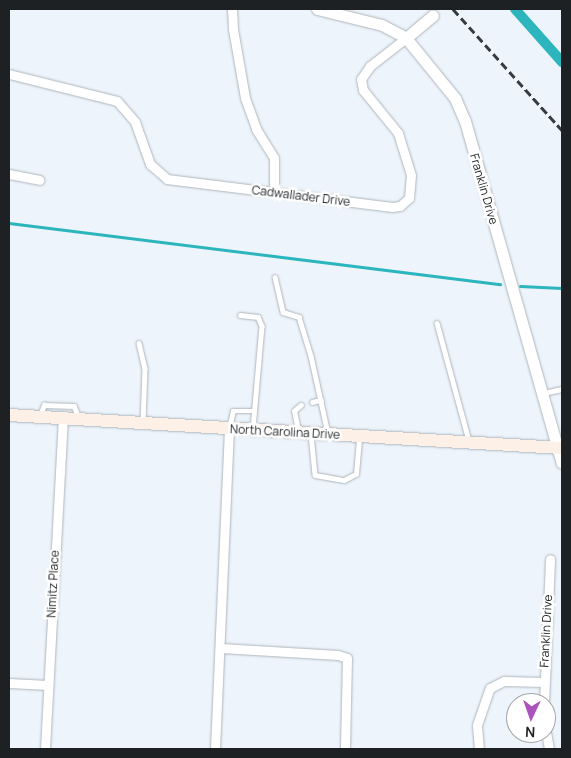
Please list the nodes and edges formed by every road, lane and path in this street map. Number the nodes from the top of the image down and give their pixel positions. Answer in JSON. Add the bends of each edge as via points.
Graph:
{"nodes":[{"id":1,"x":232,"y":9,"type":"edge"},
{"id":2,"x":317,"y":9,"type":"edge"},
{"id":3,"x":433,"y":15,"type":"dead end"},
{"id":4,"x":406,"y":38,"type":"junction"},
{"id":5,"x":9,"y":74,"type":"edge"},
{"id":6,"x":9,"y":174,"type":"edge"},
{"id":7,"x":39,"y":180,"type":"dead end"},
{"id":8,"x":274,"y":193,"type":"junction"},
{"id":9,"x":275,"y":278,"type":"dead end"},
{"id":10,"x":240,"y":315,"type":"dead end"},
{"id":11,"x":437,"y":323,"type":"dead end"},
{"id":12,"x":139,"y":343,"type":"dead end"},
{"id":13,"x":562,"y":389,"type":"edge"},
{"id":14,"x":542,"y":393,"type":"junction"},
{"id":15,"x":321,"y":400,"type":"junction"},
{"id":16,"x":312,"y":402,"type":"dead end"},
{"id":17,"x":300,"y":405,"type":"dead end"},
{"id":18,"x":254,"y":411,"type":"junction"},
{"id":19,"x":9,"y":416,"type":"edge"},
{"id":20,"x":40,"y":417,"type":"junction"},
{"id":21,"x":63,"y":419,"type":"junction"},
{"id":22,"x":79,"y":420,"type":"junction"},
{"id":23,"x":143,"y":424,"type":"junction"},
{"id":24,"x":229,"y":429,"type":"junction"},
{"id":25,"x":253,"y":430,"type":"junction"},
{"id":26,"x":298,"y":432,"type":"junction"},
{"id":27,"x":311,"y":433,"type":"junction"},
{"id":28,"x":328,"y":434,"type":"junction"},
{"id":29,"x":359,"y":436,"type":"junction"},
{"id":30,"x":469,"y":442,"type":"junction"},
{"id":31,"x":560,"y":447,"type":"edge"},
{"id":32,"x":562,"y":463,"type":"edge"},
{"id":33,"x":550,"y":559,"type":"dead end"},
{"id":34,"x":221,"y":648,"type":"junction"},
{"id":35,"x":544,"y":682,"type":"junction"},
{"id":36,"x":9,"y":683,"type":"edge"},
{"id":37,"x":48,"y":685,"type":"junction"},
{"id":38,"x":544,"y":693,"type":"edge"},
{"id":39,"x":45,"y":749,"type":"edge"},
{"id":40,"x":215,"y":749,"type":"edge"},
{"id":41,"x":345,"y":749,"type":"edge"},
{"id":42,"x":479,"y":749,"type":"edge"}],
"edges":[{"from":1,"to":8,"type":"street","via":[[245,98],[256,129],[274,158]]},
{"from":2,"to":4,"type":"street","name":"Franklin Drive","via":[[382,25]]},
{"from":3,"to":4,"type":"street","name":"Cadwallader Drive"},
{"from":4,"to":8,"type":"street","name":"Cadwallader Drive","via":[[370,66],[360,85],[398,133],[412,185],[406,203],[392,207]]},
{"from":4,"to":14,"type":"street","name":"Franklin Drive","via":[[449,89],[465,121]]},
{"from":5,"to":8,"type":"street","name":"Cadwallader Drive","via":[[117,100],[135,122],[150,164],[167,179]]},
{"from":6,"to":7,"type":"street"},
{"from":9,"to":15,"type":"lane","via":[[283,312],[299,317]]},
{"from":10,"to":18,"type":"lane","via":[[258,317],[262,326]]},
{"from":11,"to":30,"type":"lane"},
{"from":12,"to":23,"type":"lane","via":[[145,368]]},
{"from":13,"to":14,"type":"lane"},
{"from":14,"to":31,"type":"street","name":"Franklin Drive"},
{"from":15,"to":16,"type":"lane"},
{"from":15,"to":28,"type":"lane"},
{"from":17,"to":26,"type":"lane","via":[[294,411]]},
{"from":18,"to":24,"type":"lane","via":[[233,411]]},
{"from":18,"to":25,"type":"lane"},
{"from":19,"to":20,"type":"main road","name":"North Carolina Drive"},
{"from":20,"to":21,"type":"main road","name":"North Carolina Drive"},
{"from":20,"to":22,"type":"lane","via":[[44,404],[59,404],[74,406]]},
{"from":21,"to":22,"type":"main road","name":"North Carolina Drive"},
{"from":21,"to":37,"type":"street","name":"Nimitz Place"},
{"from":22,"to":23,"type":"main road","name":"North Carolina Drive"},
{"from":23,"to":24,"type":"main road","name":"North Carolina Drive"},
{"from":24,"to":25,"type":"main road","name":"North Carolina Drive"},
{"from":24,"to":34,"type":"street"},
{"from":25,"to":26,"type":"main road","name":"North Carolina Drive"},
{"from":26,"to":27,"type":"main road","name":"North Carolina Drive"},
{"from":27,"to":28,"type":"main road","name":"North Carolina Drive"},
{"from":27,"to":29,"type":"lane","via":[[315,475],[344,480],[356,474]]},
{"from":28,"to":29,"type":"main road","name":"North Carolina Drive"},
{"from":29,"to":30,"type":"main road","name":"North Carolina Drive"},
{"from":30,"to":31,"type":"main road","name":"North Carolina Drive"},
{"from":31,"to":32,"type":"street","name":"Franklin Drive"},
{"from":33,"to":35,"type":"street","name":"Franklin Drive"},
{"from":34,"to":40,"type":"street"},
{"from":34,"to":41,"type":"street","via":[[345,656],[349,666]]},
{"from":35,"to":38,"type":"street","name":"Franklin Drive"},
{"from":35,"to":42,"type":"street","via":[[504,681],[490,688],[477,725]]},
{"from":36,"to":37,"type":"street"},
{"from":37,"to":39,"type":"street","name":"Nimitz Place"}]}
